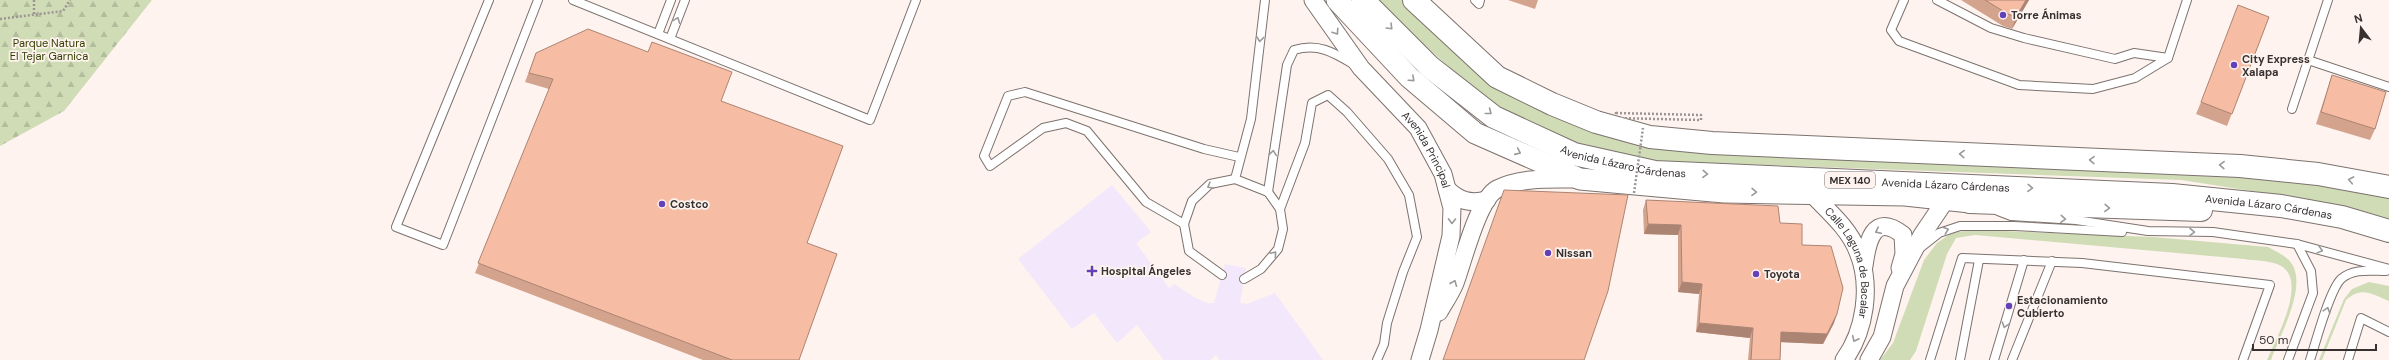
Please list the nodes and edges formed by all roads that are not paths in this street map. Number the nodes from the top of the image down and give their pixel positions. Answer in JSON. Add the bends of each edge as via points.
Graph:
{"nodes":[{"id":1,"x":489,"y":0,"type":"edge"},
{"id":2,"x":538,"y":0,"type":"edge"},
{"id":3,"x":573,"y":0,"type":"edge"},
{"id":4,"x":671,"y":0,"type":"edge"},
{"id":5,"x":685,"y":0,"type":"edge"},
{"id":6,"x":916,"y":0,"type":"edge"},
{"id":7,"x":1265,"y":0,"type":"edge"},
{"id":8,"x":1313,"y":0,"type":"edge"},
{"id":9,"x":1337,"y":0,"type":"edge"},
{"id":10,"x":1363,"y":0,"type":"edge"},
{"id":11,"x":1414,"y":0,"type":"edge"},
{"id":12,"x":1474,"y":0,"type":"edge"},
{"id":13,"x":1480,"y":0,"type":"edge"},
{"id":14,"x":1904,"y":0,"type":"edge"},
{"id":15,"x":1937,"y":0,"type":"edge"},
{"id":16,"x":2187,"y":0,"type":"edge"},
{"id":17,"x":2328,"y":0,"type":"edge"},
{"id":18,"x":658,"y":34,"type":"junction"},
{"id":19,"x":670,"y":39,"type":"junction"},
{"id":20,"x":2168,"y":58,"type":"junction"},
{"id":21,"x":2308,"y":60,"type":"junction"},
{"id":22,"x":1361,"y":68,"type":"junction"},
{"id":23,"x":2389,"y":87,"type":"edge"},
{"id":24,"x":2292,"y":109,"type":"dead end"},
{"id":25,"x":1239,"y":157,"type":"junction"},
{"id":26,"x":1235,"y":178,"type":"junction"},
{"id":27,"x":1580,"y":179,"type":"junction"},
{"id":28,"x":2389,"y":187,"type":"edge"},
{"id":29,"x":1447,"y":189,"type":"junction"},
{"id":30,"x":1268,"y":192,"type":"junction"},
{"id":31,"x":1811,"y":193,"type":"junction"},
{"id":32,"x":1487,"y":200,"type":"junction"},
{"id":33,"x":1945,"y":201,"type":"junction"},
{"id":34,"x":1970,"y":202,"type":"junction"},
{"id":35,"x":2281,"y":206,"type":"junction"},
{"id":36,"x":1280,"y":209,"type":"junction"},
{"id":37,"x":1184,"y":224,"type":"junction"},
{"id":38,"x":2148,"y":231,"type":"junction"},
{"id":39,"x":2389,"y":231,"type":"edge"},
{"id":40,"x":2297,"y":244,"type":"junction"},
{"id":41,"x":1915,"y":252,"type":"junction"},
{"id":42,"x":1979,"y":260,"type":"junction"},
{"id":43,"x":2024,"y":260,"type":"junction"},
{"id":44,"x":2052,"y":261,"type":"junction"},
{"id":45,"x":2389,"y":270,"type":"edge"},
{"id":46,"x":1864,"y":273,"type":"junction"},
{"id":47,"x":1222,"y":275,"type":"dead end"},
{"id":48,"x":1244,"y":279,"type":"dead end"},
{"id":49,"x":1895,"y":286,"type":"junction"},
{"id":50,"x":1429,"y":330,"type":"junction"},
{"id":51,"x":2389,"y":332,"type":"edge"},
{"id":52,"x":1377,"y":360,"type":"edge"},
{"id":53,"x":1420,"y":360,"type":"edge"},
{"id":54,"x":1844,"y":360,"type":"edge"},
{"id":55,"x":1869,"y":360,"type":"edge"},
{"id":56,"x":1930,"y":360,"type":"edge"},
{"id":57,"x":1960,"y":360,"type":"edge"},
{"id":58,"x":1994,"y":360,"type":"edge"},
{"id":59,"x":2012,"y":360,"type":"edge"},
{"id":60,"x":2243,"y":360,"type":"edge"},
{"id":61,"x":2288,"y":360,"type":"edge"},
{"id":62,"x":2310,"y":360,"type":"edge"},
{"id":63,"x":2348,"y":360,"type":"edge"}],
"edges":[{"from":1,"to":2,"type":"lane","via":[[396,227],[443,245]]},
{"from":3,"to":18,"type":"lane"},
{"from":4,"to":18,"type":"lane"},
{"from":19,"to":5,"type":"lane","one_way":true},
{"from":6,"to":19,"type":"lane","via":[[870,120]]},
{"from":7,"to":25,"type":"lane","one_way":true,"via":[[1251,119]]},
{"from":8,"to":22,"type":"street","name":"Avenida Principal","one_way":true},
{"from":9,"to":27,"type":"street","name":"Avenida Lázaro Cárdenas","one_way":true,"via":[[1409,77],[1475,133]]},
{"from":10,"to":35,"type":"highway","name":"Avenida Lázaro Cárdenas","number":"MEX 140","one_way":true,"via":[[1430,67],[1494,117],[1574,154],[1655,172],[2172,195]]},
{"from":28,"to":11,"type":"highway","one_way":true,"via":[[2318,174],[2240,166],[1712,144],[1650,137],[1596,122],[1552,104],[1497,76]]},
{"from":12,"to":13,"type":"lane","via":[[1479,4]]},
{"from":14,"to":20,"type":"lane","via":[[1891,30],[1899,41],[2019,85],[2093,89],[2135,78]]},
{"from":15,"to":20,"type":"lane","via":[[1991,28],[2024,38],[2115,60],[2134,53]]},
{"from":16,"to":20,"type":"lane"},
{"from":17,"to":21,"type":"lane"},
{"from":18,"to":19,"type":"lane"},
{"from":21,"to":23,"type":"lane"},
{"from":21,"to":24,"type":"lane"},
{"from":22,"to":29,"type":"street","name":"Avenida Principal","via":[[1418,128],[1443,174]]},
{"from":30,"to":22,"type":"lane","one_way":true,"via":[[1287,65],[1294,50],[1306,46],[1326,49]]},
{"from":25,"to":26,"type":"lane"},
{"from":25,"to":37,"type":"lane","via":[[1204,149],[1025,92],[1008,96],[984,156],[990,166],[1043,128],[1066,123],[1087,131],[1146,202]]},
{"from":26,"to":30,"type":"lane"},
{"from":26,"to":37,"type":"lane","one_way":true,"via":[[1210,184],[1192,201]]},
{"from":27,"to":31,"type":"street","name":"Avenida Lázaro Cárdenas","one_way":true,"via":[[1724,192]]},
{"from":27,"to":32,"type":"street","name":"Avenida Principal","via":[[1514,182],[1495,190]]},
{"from":29,"to":32,"type":"street","via":[[1465,202]]},
{"from":29,"to":50,"type":"street","name":"Avenida Principal","one_way":true,"via":[[1452,208],[1451,236]]},
{"from":30,"to":36,"type":"lane"},
{"from":31,"to":33,"type":"street","name":"Avenida Lázaro Cárdenas","via":[[1905,195]]},
{"from":31,"to":46,"type":"street","name":"Calle Laguna de Bacalar","via":[[1839,222],[1852,241]]},
{"from":50,"to":32,"type":"street","name":"Avenida Principal","one_way":true,"via":[[1454,284],[1470,237]]},
{"from":33,"to":34,"type":"street","name":"Avenida Lázaro Cárdenas"},
{"from":33,"to":41,"type":"street","via":[[1922,235]]},
{"from":34,"to":35,"type":"highway","one_way":true,"via":[[2233,211]]},
{"from":34,"to":38,"type":"lane","one_way":true,"via":[[2011,216],[2076,220]]},
{"from":35,"to":39,"type":"highway","name":"Avenida Lázaro Cárdenas","number":"MEX 140","via":[[2342,218]]},
{"from":48,"to":36,"type":"lane","one_way":true,"via":[[1260,269],[1278,249],[1283,229]]},
{"from":36,"to":52,"type":"lane","via":[[1305,143],[1312,104],[1328,96],[1347,112],[1388,159],[1410,195],[1417,237],[1403,272],[1387,323],[1384,344]]},
{"from":37,"to":47,"type":"lane","via":[[1189,251]]},
{"from":38,"to":40,"type":"lane","one_way":true,"via":[[2212,232]]},
{"from":41,"to":38,"type":"lane","one_way":true,"via":[[1939,233],[1960,226]]},
{"from":40,"to":45,"type":"lane","one_way":true},
{"from":40,"to":61,"type":"lane","via":[[2311,271],[2313,293]]},
{"from":41,"to":49,"type":"street"},
{"from":42,"to":43,"type":"lane"},
{"from":42,"to":56,"type":"lane","via":[[1962,258]]},
{"from":42,"to":57,"type":"lane"},
{"from":43,"to":44,"type":"lane"},
{"from":43,"to":58,"type":"lane","one_way":true},
{"from":44,"to":59,"type":"lane"},
{"from":44,"to":60,"type":"lane","via":[[2270,284]]},
{"from":62,"to":45,"type":"lane","one_way":true,"via":[[2330,300],[2341,279],[2360,270]]},
{"from":49,"to":46,"type":"street","one_way":true,"via":[[1904,254],[1904,243],[1903,235],[1894,228],[1879,228],[1870,235]]},
{"from":46,"to":54,"type":"street","name":"Calle Laguna de Bacalar","one_way":true,"via":[[1863,318]]},
{"from":49,"to":55,"type":"street","via":[[1882,337]]},
{"from":50,"to":53,"type":"street","name":"Avenida Principal"},
{"from":51,"to":63,"type":"lane","via":[[2361,318]]}]}
